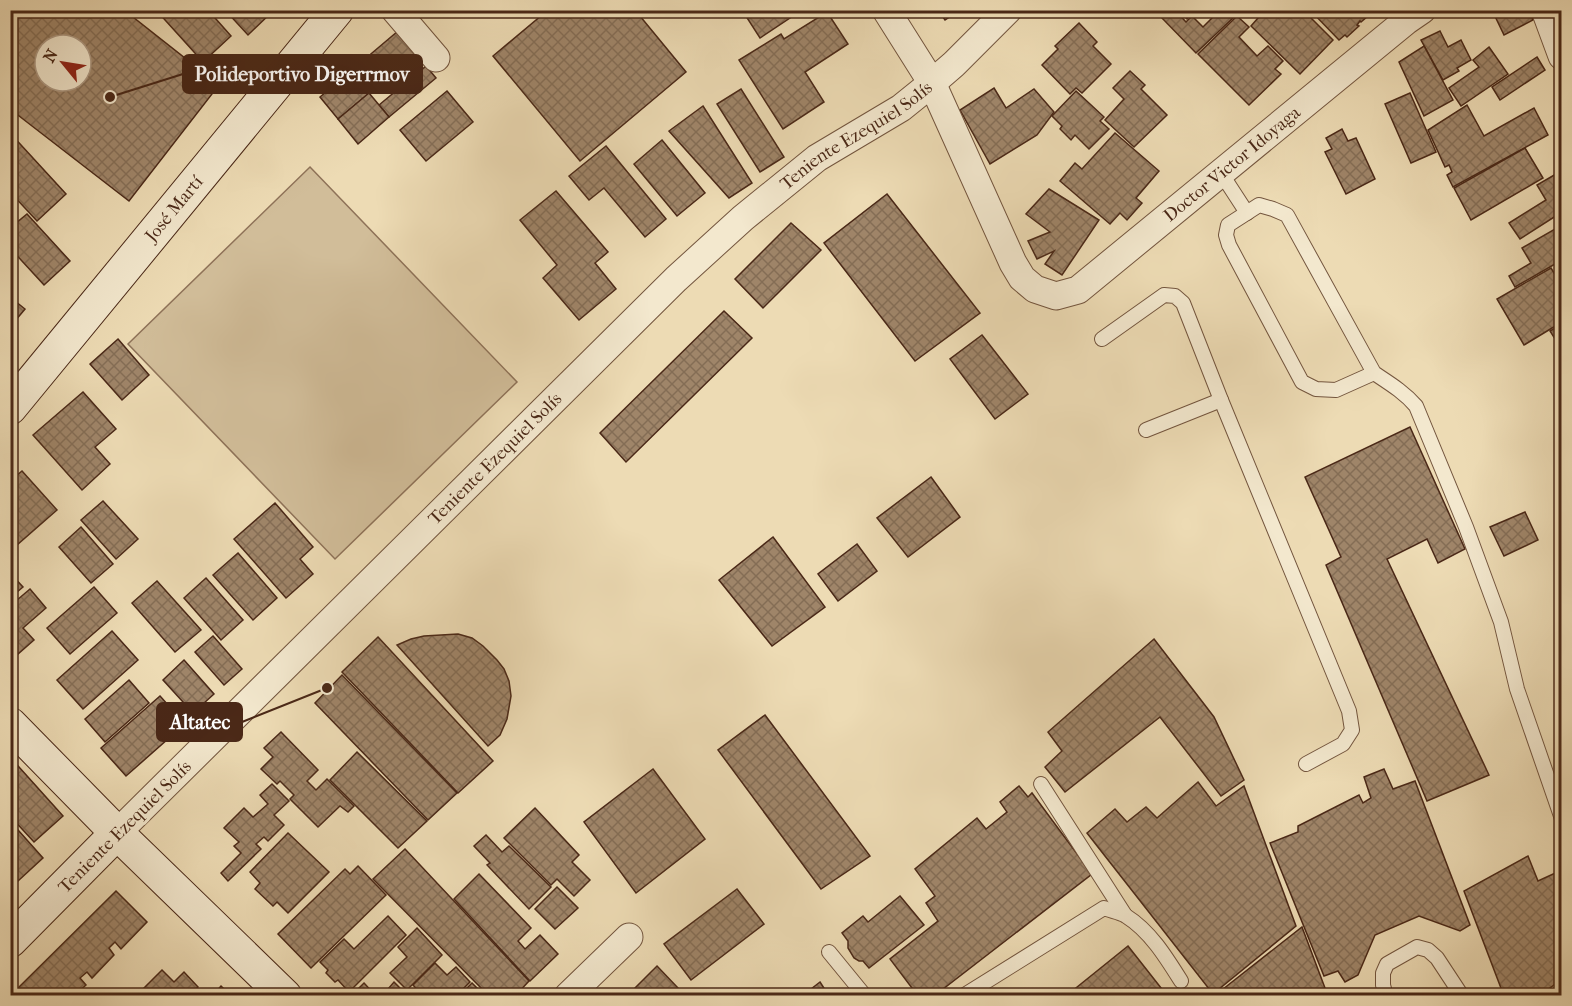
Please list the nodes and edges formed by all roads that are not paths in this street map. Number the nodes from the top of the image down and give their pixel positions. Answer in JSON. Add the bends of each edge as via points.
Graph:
{"nodes":[{"id":1,"x":337,"y":10,"type":"edge"},
{"id":2,"x":395,"y":10,"type":"edge"},
{"id":3,"x":886,"y":10,"type":"edge"},
{"id":4,"x":1008,"y":10,"type":"edge"},
{"id":5,"x":1422,"y":10,"type":"edge"},
{"id":6,"x":1545,"y":10,"type":"edge"},
{"id":7,"x":1562,"y":56,"type":"edge"},
{"id":8,"x":436,"y":57,"type":"dead end"},
{"id":9,"x":932,"y":83,"type":"junction"},
{"id":10,"x":1221,"y":173,"type":"junction"},
{"id":11,"x":1247,"y":213,"type":"junction"},
{"id":12,"x":1102,"y":339,"type":"dead end"},
{"id":13,"x":1374,"y":373,"type":"junction"},
{"id":14,"x":1221,"y":400,"type":"junction"},
{"id":15,"x":10,"y":408,"type":"edge"},
{"id":16,"x":1146,"y":430,"type":"dead end"},
{"id":17,"x":10,"y":724,"type":"edge"},
{"id":18,"x":1306,"y":764,"type":"dead end"},
{"id":19,"x":1041,"y":784,"type":"dead end"},
{"id":20,"x":1562,"y":819,"type":"edge"},
{"id":21,"x":117,"y":833,"type":"junction"},
{"id":22,"x":1125,"y":915,"type":"junction"},
{"id":23,"x":629,"y":937,"type":"dead end"},
{"id":24,"x":10,"y":941,"type":"edge"},
{"id":25,"x":829,"y":952,"type":"dead end"},
{"id":26,"x":1181,"y":981,"type":"dead end"},
{"id":27,"x":285,"y":996,"type":"edge"},
{"id":28,"x":568,"y":996,"type":"edge"},
{"id":29,"x":865,"y":996,"type":"edge"},
{"id":30,"x":963,"y":996,"type":"edge"},
{"id":31,"x":1386,"y":996,"type":"edge"},
{"id":32,"x":1462,"y":996,"type":"edge"}],
"edges":[{"from":1,"to":15,"type":"street","name":"José Martí"},
{"from":2,"to":8,"type":"street"},
{"from":3,"to":9,"type":"street"},
{"from":4,"to":9,"type":"street","name":"Teniente Ezequiel Solís"},
{"from":5,"to":10,"type":"street","name":"Doctor Victor Idoyaga"},
{"from":6,"to":7,"type":"street"},
{"from":9,"to":10,"type":"street","name":"Doctor Victor Idoyaga","via":[[1013,263],[1035,290],[1056,296],[1078,290]]},
{"from":9,"to":21,"type":"street","name":"Teniente Ezequiel Solís","via":[[901,108],[817,158],[684,271]]},
{"from":10,"to":11,"type":"lane"},
{"from":11,"to":13,"type":"lane","via":[[1259,206],[1287,215]]},
{"from":11,"to":13,"type":"lane","via":[[1228,225],[1229,245],[1302,382],[1316,389],[1336,390]]},
{"from":12,"to":14,"type":"lane","via":[[1164,295],[1175,296],[1184,303]]},
{"from":13,"to":20,"type":"lane","via":[[1416,406],[1501,622],[1517,689]]},
{"from":14,"to":16,"type":"lane"},
{"from":14,"to":18,"type":"lane","via":[[1349,711],[1352,730],[1343,744]]},
{"from":17,"to":21,"type":"street"},
{"from":19,"to":22,"type":"lane"},
{"from":21,"to":24,"type":"street","name":"Teniente Ezequiel Solís"},
{"from":21,"to":27,"type":"street"},
{"from":22,"to":26,"type":"lane","via":[[1146,932]]},
{"from":22,"to":30,"type":"lane","via":[[1104,908]]},
{"from":23,"to":28,"type":"street"},
{"from":25,"to":29,"type":"lane"},
{"from":31,"to":32,"type":"lane","via":[[1383,973],[1387,964],[1417,947],[1437,958]]}]}
